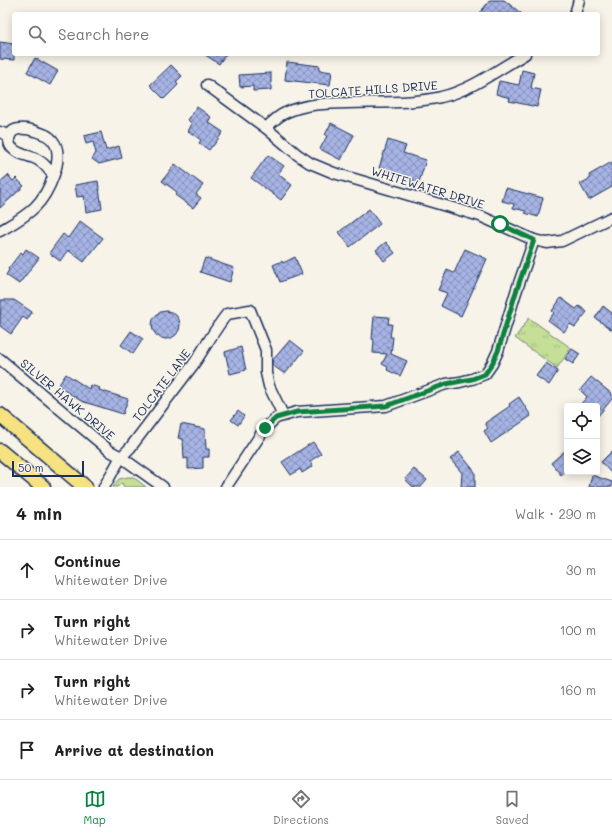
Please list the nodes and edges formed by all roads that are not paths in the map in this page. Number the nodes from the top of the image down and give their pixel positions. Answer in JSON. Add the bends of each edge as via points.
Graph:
{"nodes":[{"id":1,"x":579,"y":0,"type":"edge"},
{"id":2,"x":576,"y":12,"type":"edge"},
{"id":3,"x":521,"y":56,"type":"edge"},
{"id":4,"x":207,"y":85,"type":"dead end"},
{"id":5,"x":266,"y":128,"type":"junction"},
{"id":6,"x":0,"y":132,"type":"edge"},
{"id":7,"x":10,"y":136,"type":"junction"},
{"id":8,"x":53,"y":175,"type":"junction"},
{"id":9,"x":612,"y":218,"type":"edge"},
{"id":10,"x":0,"y":231,"type":"edge"},
{"id":11,"x":534,"y":240,"type":"junction"},
{"id":12,"x":0,"y":359,"type":"edge"},
{"id":13,"x":0,"y":415,"type":"edge"},
{"id":14,"x":283,"y":415,"type":"junction"},
{"id":15,"x":0,"y":451,"type":"edge"},
{"id":16,"x":121,"y":456,"type":"junction"},
{"id":17,"x":43,"y":487,"type":"edge"},
{"id":18,"x":85,"y":487,"type":"edge"},
{"id":19,"x":104,"y":487,"type":"edge"},
{"id":20,"x":163,"y":487,"type":"edge"},
{"id":21,"x":226,"y":487,"type":"edge"}],
"edges":[{"from":1,"to":2,"type":"street"},
{"from":3,"to":5,"type":"street","name":"TOLCATE HILLS DRIVE","via":[[479,81],[449,95],[396,102],[312,105],[278,117]]},
{"from":4,"to":5,"type":"street","name":"WHITEWATER DRIVE"},
{"from":5,"to":11,"type":"street","name":"WHITEWATER DRIVE","via":[[298,155],[318,167],[459,209]]},
{"from":6,"to":7,"type":"street"},
{"from":7,"to":8,"type":"street","via":[[9,143],[12,149],[39,160]]},
{"from":7,"to":8,"type":"street","via":[[16,130],[25,128],[52,139],[58,153]]},
{"from":8,"to":10,"type":"street","via":[[48,190],[39,203],[23,218]]},
{"from":9,"to":11,"type":"street","name":"WHITEWATER DRIVE","via":[[562,241],[547,243]]},
{"from":11,"to":14,"type":"street","via":[[498,351],[485,374],[446,384],[386,406]]},
{"from":12,"to":16,"type":"street","name":"SILVER HAWK DRIVE","via":[[110,450]]},
{"from":13,"to":18,"type":"highway"},
{"from":14,"to":16,"type":"street","name":"TOLCATE LANE","via":[[269,386],[266,350],[250,310],[227,314],[192,365],[130,448]]},
{"from":14,"to":21,"type":"street","via":[[265,428]]},
{"from":15,"to":17,"type":"highway"},
{"from":16,"to":19,"type":"street","name":"TOLCATE LANE"},
{"from":16,"to":20,"type":"street"}]}
